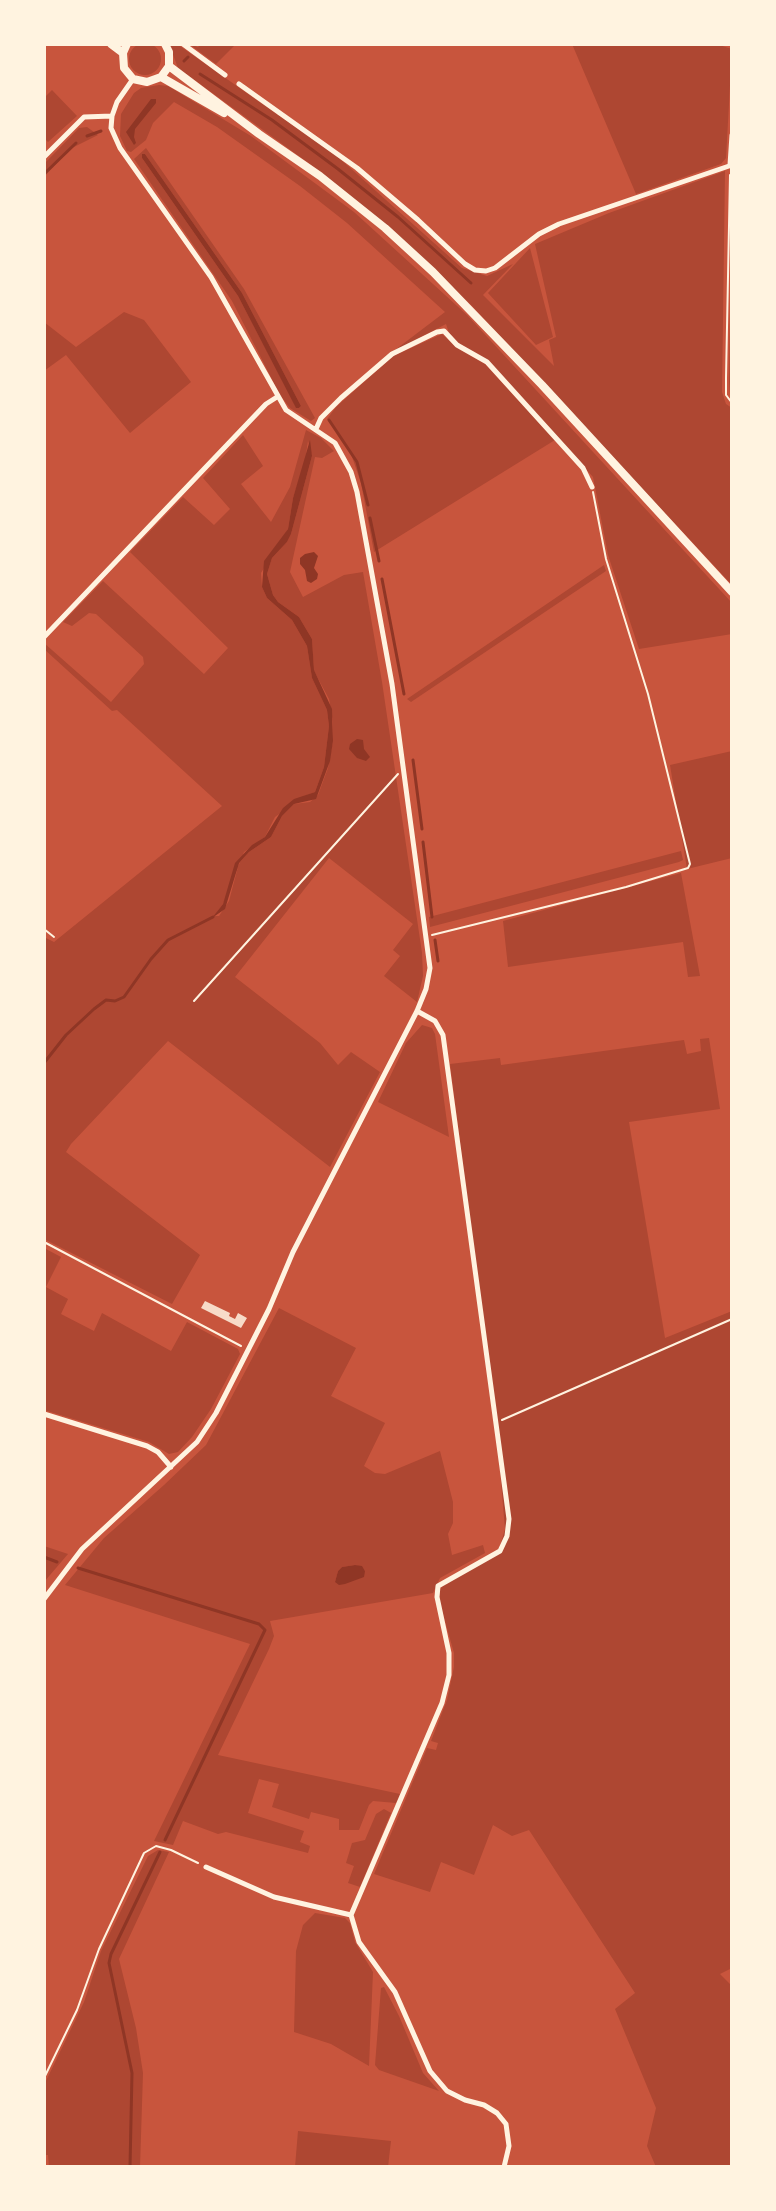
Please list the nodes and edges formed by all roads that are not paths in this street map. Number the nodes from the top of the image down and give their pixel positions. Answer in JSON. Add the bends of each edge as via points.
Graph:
{"nodes":[{"id":1,"x":111,"y":44,"type":"edge"},
{"id":2,"x":127,"y":44,"type":"edge"},
{"id":3,"x":165,"y":44,"type":"edge"},
{"id":4,"x":183,"y":44,"type":"edge"},
{"id":5,"x":123,"y":53,"type":"junction"},
{"id":6,"x":169,"y":66,"type":"junction"},
{"id":7,"x":225,"y":75,"type":"dead end"},
{"id":8,"x":161,"y":77,"type":"junction"},
{"id":9,"x":133,"y":79,"type":"junction"},
{"id":10,"x":239,"y":84,"type":"dead end"},
{"id":11,"x":112,"y":116,"type":"junction"},
{"id":12,"x":259,"y":134,"type":"junction"},
{"id":13,"x":732,"y":135,"type":"edge"},
{"id":14,"x":44,"y":157,"type":"edge"},
{"id":15,"x":731,"y":165,"type":"edge"},
{"id":16,"x":277,"y":397,"type":"junction"},
{"id":17,"x":316,"y":429,"type":"junction"},
{"id":18,"x":592,"y":487,"type":"road end"},
{"id":19,"x":732,"y":592,"type":"edge"},
{"id":20,"x":44,"y":637,"type":"edge"},
{"id":21,"x":417,"y":1011,"type":"junction"},
{"id":22,"x":44,"y":1414,"type":"edge"},
{"id":23,"x":171,"y":1467,"type":"junction"},
{"id":24,"x":44,"y":1599,"type":"edge"},
{"id":25,"x":206,"y":1867,"type":"road end"},
{"id":26,"x":351,"y":1915,"type":"junction"},
{"id":27,"x":504,"y":2167,"type":"edge"}],
"edges":[{"from":1,"to":5,"type":"main road"},
{"from":2,"to":5,"type":"main road"},
{"from":3,"to":6,"type":"main road"},
{"from":4,"to":7,"type":"street"},
{"from":5,"to":9,"type":"main road","via":[[124,68]]},
{"from":6,"to":8,"type":"main road"},
{"from":6,"to":12,"type":"main road"},
{"from":8,"to":9,"type":"main road"},
{"from":8,"to":12,"type":"main road"},
{"from":9,"to":11,"type":"street"},
{"from":10,"to":15,"type":"street","via":[[357,168],[475,270],[495,268],[559,224]]},
{"from":11,"to":14,"type":"street","via":[[84,117]]},
{"from":11,"to":16,"type":"street","via":[[120,148],[211,277]]},
{"from":12,"to":19,"type":"main road","via":[[320,176],[433,272]]},
{"from":13,"to":15,"type":"street"},
{"from":16,"to":17,"type":"street","via":[[293,416]]},
{"from":16,"to":20,"type":"street"},
{"from":17,"to":18,"type":"street","via":[[341,398],[392,354],[444,331],[487,362],[583,468]]},
{"from":17,"to":21,"type":"street","via":[[344,455],[357,492],[392,684],[430,968]]},
{"from":21,"to":23,"type":"street","via":[[293,1252],[249,1350],[197,1442]]},
{"from":21,"to":26,"type":"street","via":[[435,1021],[443,1035],[509,1519],[500,1551],[438,1586],[449,1653],[442,1703]]},
{"from":22,"to":23,"type":"street","via":[[147,1446]]},
{"from":23,"to":24,"type":"street","via":[[82,1549]]},
{"from":25,"to":26,"type":"street","via":[[274,1897]]},
{"from":26,"to":27,"type":"street","via":[[359,1942],[395,1992],[430,2071],[447,2091],[484,2105],[506,2124],[509,2146]]}]}
